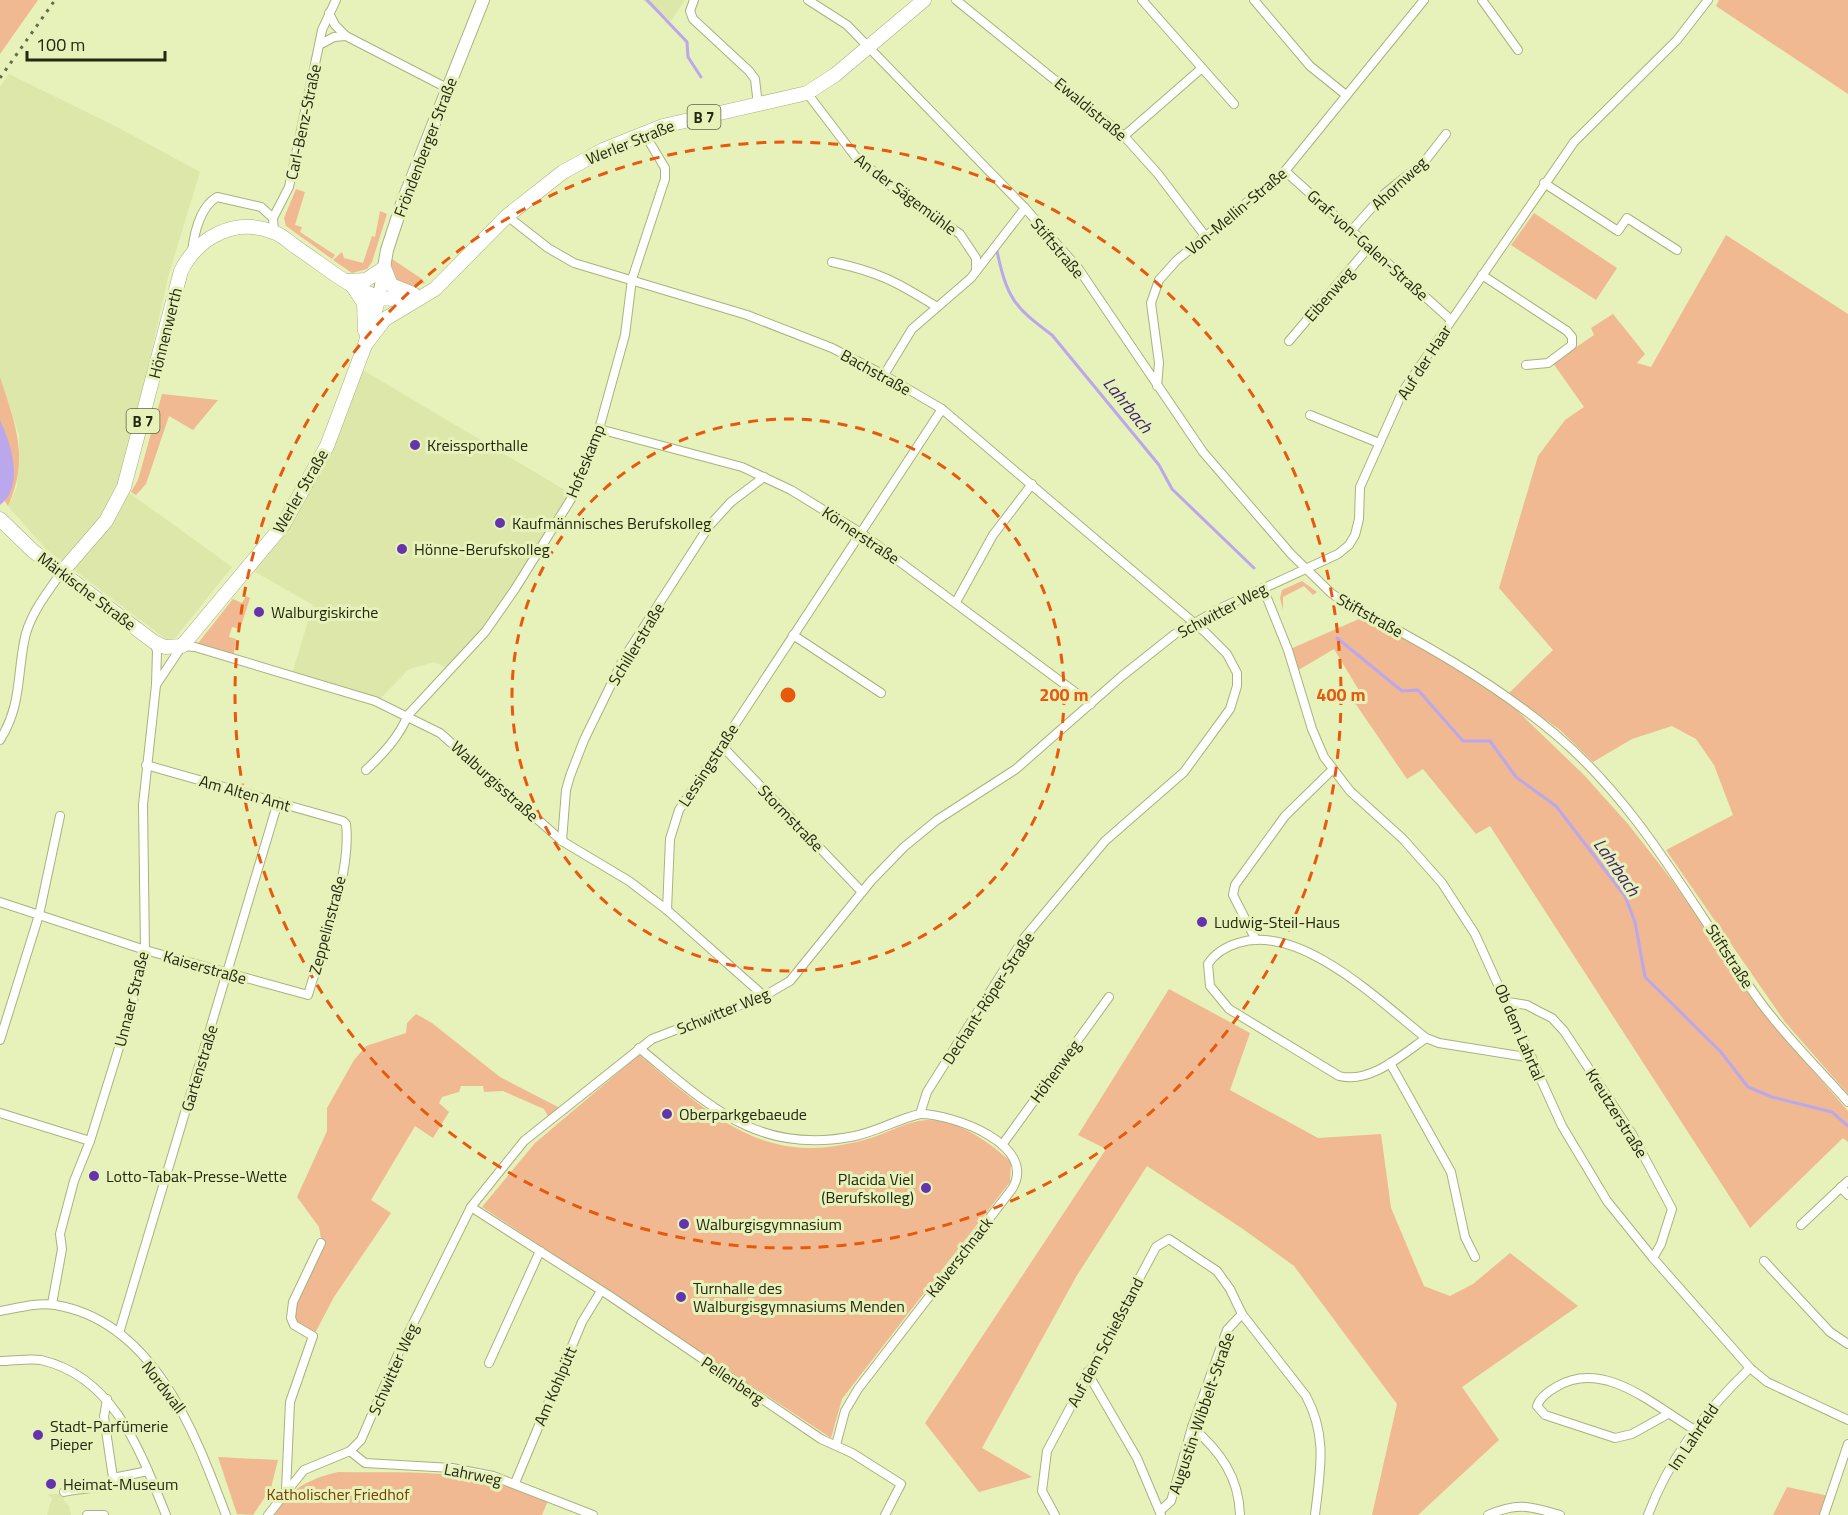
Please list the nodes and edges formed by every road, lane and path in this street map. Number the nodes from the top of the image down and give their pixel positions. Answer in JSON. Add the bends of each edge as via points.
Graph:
{"nodes":[{"id":1,"x":336,"y":0,"type":"edge"},
{"id":2,"x":483,"y":0,"type":"edge"},
{"id":3,"x":694,"y":0,"type":"edge"},
{"id":4,"x":808,"y":0,"type":"edge"},
{"id":5,"x":924,"y":0,"type":"edge"},
{"id":6,"x":956,"y":0,"type":"edge"},
{"id":7,"x":1142,"y":0,"type":"edge"},
{"id":8,"x":1254,"y":0,"type":"edge"},
{"id":9,"x":1424,"y":0,"type":"edge"},
{"id":10,"x":1482,"y":0,"type":"edge"},
{"id":11,"x":1702,"y":0,"type":"edge"},
{"id":12,"x":1708,"y":0,"type":"edge"},
{"id":13,"x":328,"y":13,"type":"junction"},
{"id":14,"x":1696,"y":15,"type":"junction"},
{"id":15,"x":346,"y":36,"type":"junction"},
{"id":16,"x":319,"y":45,"type":"junction"},
{"id":17,"x":867,"y":47,"type":"junction"},
{"id":18,"x":1518,"y":50,"type":"dead end"},
{"id":19,"x":1202,"y":68,"type":"junction"},
{"id":20,"x":447,"y":88,"type":"junction"},
{"id":21,"x":807,"y":93,"type":"junction"},
{"id":22,"x":1346,"y":95,"type":"junction"},
{"id":23,"x":1234,"y":104,"type":"dead end"},
{"id":24,"x":758,"y":105,"type":"junction"},
{"id":25,"x":644,"y":133,"type":"junction"},
{"id":26,"x":1446,"y":134,"type":"dead end"},
{"id":27,"x":1124,"y":136,"type":"junction"},
{"id":28,"x":1285,"y":171,"type":"junction"},
{"id":29,"x":1544,"y":183,"type":"junction"},
{"id":30,"x":1025,"y":208,"type":"junction"},
{"id":31,"x":507,"y":216,"type":"junction"},
{"id":32,"x":273,"y":225,"type":"junction"},
{"id":33,"x":1352,"y":230,"type":"junction"},
{"id":34,"x":1206,"y":237,"type":"junction"},
{"id":35,"x":1369,"y":247,"type":"junction"},
{"id":36,"x":1677,"y":250,"type":"dead end"},
{"id":37,"x":192,"y":252,"type":"junction"},
{"id":38,"x":832,"y":262,"type":"dead end"},
{"id":39,"x":384,"y":268,"type":"junction"},
{"id":40,"x":976,"y":268,"type":"junction"},
{"id":41,"x":1482,"y":275,"type":"junction"},
{"id":42,"x":632,"y":279,"type":"junction"},
{"id":43,"x":348,"y":281,"type":"junction"},
{"id":44,"x":379,"y":297,"type":"junction"},
{"id":45,"x":424,"y":297,"type":"junction"},
{"id":46,"x":937,"y":307,"type":"junction"},
{"id":47,"x":1451,"y":320,"type":"junction"},
{"id":48,"x":1289,"y":341,"type":"dead end"},
{"id":49,"x":364,"y":345,"type":"junction"},
{"id":50,"x":1526,"y":365,"type":"dead end"},
{"id":51,"x":884,"y":375,"type":"junction"},
{"id":52,"x":1157,"y":386,"type":"junction"},
{"id":53,"x":942,"y":409,"type":"junction"},
{"id":54,"x":1310,"y":415,"type":"dead end"},
{"id":55,"x":599,"y":429,"type":"junction"},
{"id":56,"x":1379,"y":443,"type":"junction"},
{"id":57,"x":764,"y":477,"type":"junction"},
{"id":58,"x":1032,"y":484,"type":"junction"},
{"id":59,"x":2,"y":521,"type":"edge"},
{"id":60,"x":861,"y":533,"type":"junction"},
{"id":61,"x":1305,"y":569,"type":"junction"},
{"id":62,"x":61,"y":573,"type":"junction"},
{"id":63,"x":1263,"y":588,"type":"junction"},
{"id":64,"x":956,"y":602,"type":"junction"},
{"id":65,"x":1192,"y":623,"type":"junction"},
{"id":66,"x":793,"y":635,"type":"junction"},
{"id":67,"x":154,"y":642,"type":"junction"},
{"id":68,"x":182,"y":646,"type":"junction"},
{"id":69,"x":156,"y":685,"type":"junction"},
{"id":70,"x":881,"y":693,"type":"dead end"},
{"id":71,"x":1091,"y":704,"type":"junction"},
{"id":72,"x":408,"y":715,"type":"junction"},
{"id":73,"x":3,"y":727,"type":"edge"},
{"id":74,"x":0,"y":740,"type":"edge"},
{"id":75,"x":721,"y":745,"type":"junction"},
{"id":76,"x":146,"y":765,"type":"junction"},
{"id":77,"x":1333,"y":769,"type":"junction"},
{"id":78,"x":366,"y":770,"type":"dead end"},
{"id":79,"x":278,"y":802,"type":"junction"},
{"id":80,"x":60,"y":816,"type":"dead end"},
{"id":81,"x":343,"y":821,"type":"joint"},
{"id":82,"x":562,"y":841,"type":"junction"},
{"id":83,"x":862,"y":892,"type":"junction"},
{"id":84,"x":0,"y":902,"type":"edge"},
{"id":85,"x":667,"y":910,"type":"junction"},
{"id":86,"x":39,"y":915,"type":"junction"},
{"id":87,"x":1256,"y":940,"type":"junction"},
{"id":88,"x":145,"y":950,"type":"junction"},
{"id":89,"x":228,"y":974,"type":"junction"},
{"id":90,"x":308,"y":995,"type":"joint"},
{"id":91,"x":764,"y":996,"type":"junction"},
{"id":92,"x":1108,"y":997,"type":"dead end"},
{"id":93,"x":1508,"y":1002,"type":"junction"},
{"id":94,"x":4,"y":1010,"type":"edge"},
{"id":95,"x":1426,"y":1038,"type":"junction"},
{"id":96,"x":0,"y":1040,"type":"edge"},
{"id":97,"x":639,"y":1048,"type":"junction"},
{"id":98,"x":1532,"y":1058,"type":"junction"},
{"id":99,"x":1390,"y":1063,"type":"junction"},
{"id":100,"x":1848,"y":1102,"type":"edge"},
{"id":101,"x":0,"y":1113,"type":"edge"},
{"id":102,"x":920,"y":1114,"type":"junction"},
{"id":103,"x":90,"y":1141,"type":"junction"},
{"id":104,"x":1002,"y":1145,"type":"junction"},
{"id":105,"x":1848,"y":1181,"type":"edge"},
{"id":106,"x":1841,"y":1187,"type":"junction"},
{"id":107,"x":1848,"y":1195,"type":"edge"},
{"id":108,"x":471,"y":1207,"type":"junction"},
{"id":109,"x":1801,"y":1225,"type":"dead end"},
{"id":110,"x":321,"y":1244,"type":"dead end"},
{"id":111,"x":540,"y":1251,"type":"junction"},
{"id":112,"x":1475,"y":1257,"type":"dead end"},
{"id":113,"x":1653,"y":1258,"type":"junction"},
{"id":114,"x":1764,"y":1261,"type":"dead end"},
{"id":115,"x":602,"y":1291,"type":"junction"},
{"id":116,"x":52,"y":1304,"type":"junction"},
{"id":117,"x":0,"y":1311,"type":"edge"},
{"id":118,"x":1242,"y":1314,"type":"junction"},
{"id":119,"x":119,"y":1333,"type":"junction"},
{"id":120,"x":1848,"y":1344,"type":"edge"},
{"id":121,"x":0,"y":1361,"type":"edge"},
{"id":122,"x":489,"y":1363,"type":"dead end"},
{"id":123,"x":1750,"y":1368,"type":"junction"},
{"id":124,"x":1088,"y":1372,"type":"junction"},
{"id":125,"x":107,"y":1399,"type":"junction"},
{"id":126,"x":1668,"y":1414,"type":"junction"},
{"id":127,"x":1848,"y":1420,"type":"edge"},
{"id":128,"x":1192,"y":1427,"type":"junction"},
{"id":129,"x":1695,"y":1430,"type":"junction"},
{"id":130,"x":1848,"y":1444,"type":"edge"},
{"id":131,"x":836,"y":1446,"type":"junction"},
{"id":132,"x":350,"y":1451,"type":"junction"},
{"id":133,"x":148,"y":1471,"type":"junction"},
{"id":134,"x":113,"y":1478,"type":"junction"},
{"id":135,"x":514,"y":1483,"type":"junction"},
{"id":136,"x":286,"y":1490,"type":"junction"},
{"id":137,"x":64,"y":1492,"type":"dead end"},
{"id":138,"x":1161,"y":1513,"type":"edge"},
{"id":139,"x":87,"y":1515,"type":"edge"},
{"id":140,"x":104,"y":1515,"type":"edge"},
{"id":141,"x":166,"y":1515,"type":"edge"},
{"id":142,"x":226,"y":1515,"type":"edge"},
{"id":143,"x":268,"y":1515,"type":"edge"},
{"id":144,"x":594,"y":1515,"type":"edge"},
{"id":145,"x":885,"y":1515,"type":"edge"},
{"id":146,"x":1055,"y":1515,"type":"edge"},
{"id":147,"x":1240,"y":1515,"type":"edge"},
{"id":148,"x":1315,"y":1515,"type":"edge"},
{"id":149,"x":1488,"y":1515,"type":"edge"},
{"id":150,"x":1560,"y":1515,"type":"edge"},
{"id":151,"x":1648,"y":1515,"type":"edge"},
{"id":152,"x":1824,"y":1515,"type":"edge"}],
"edges":[{"from":1,"to":13,"type":"street","name":"Carl-Benz-Straße"},
{"from":2,"to":20,"type":"main road","name":"Fröndenberger Straße"},
{"from":3,"to":24,"type":"street","via":[[690,11],[693,19],[754,79]]},
{"from":4,"to":17,"type":"street","name":"Stiftstraße","via":[[847,25]]},
{"from":5,"to":17,"type":"main road","name":"Werler Straße","number":"B 7"},
{"from":6,"to":27,"type":"street","name":"Ewaldistraße"},
{"from":7,"to":19,"type":"street"},
{"from":8,"to":22,"type":"street","via":[[1310,66]]},
{"from":9,"to":22,"type":"street","name":"Von-Mellin-Straße"},
{"from":10,"to":18,"type":"street"},
{"from":11,"to":14,"type":"street","name":"Auf der Haar"},
{"from":12,"to":14,"type":"street","name":"Auf der Haar"},
{"from":13,"to":15,"type":"street"},
{"from":13,"to":16,"type":"street","name":"Carl-Benz-Straße"},
{"from":14,"to":29,"type":"street","name":"Auf der Haar","via":[[1677,40],[1588,126]]},
{"from":15,"to":16,"type":"street","name":"Carl-Benz-Straße"},
{"from":15,"to":20,"type":"street"},
{"from":16,"to":32,"type":"street","name":"Carl-Benz-Straße","via":[[290,187]]},
{"from":17,"to":21,"type":"main road","name":"Werler Straße","number":"B 7"},
{"from":17,"to":30,"type":"street","name":"Stiftstraße"},
{"from":19,"to":23,"type":"street"},
{"from":19,"to":27,"type":"street"},
{"from":20,"to":39,"type":"main road","name":"Fröndenberger Straße","via":[[403,201]]},
{"from":21,"to":24,"type":"main road","name":"Werler Straße","number":"B 7"},
{"from":21,"to":40,"type":"street","name":"An der Sägemühle","via":[[855,156],[897,191],[960,234],[976,258]]},
{"from":22,"to":28,"type":"street","name":"Von-Mellin-Straße"},
{"from":24,"to":25,"type":"main road","name":"Werler Straße","number":"B 7"},
{"from":25,"to":31,"type":"main road","name":"Werler Straße","number":"B 7","via":[[563,172]]},
{"from":25,"to":42,"type":"street","name":"Hofeskamp","via":[[665,168],[665,179]]},
{"from":26,"to":33,"type":"street","name":"Ahornweg","via":[[1425,161],[1383,195]]},
{"from":27,"to":34,"type":"street","name":"Ewaldistraße"},
{"from":28,"to":33,"type":"street","name":"Graf-von-Galen-Straße"},
{"from":28,"to":34,"type":"street","name":"Von-Mellin-Straße"},
{"from":29,"to":36,"type":"street","via":[[1618,231],[1627,218]]},
{"from":29,"to":41,"type":"street","name":"Auf der Haar"},
{"from":30,"to":40,"type":"street"},
{"from":30,"to":52,"type":"street","name":"Stiftstraße","via":[[1077,268]]},
{"from":31,"to":42,"type":"street","name":"Bachstraße","via":[[574,262]]},
{"from":31,"to":45,"type":"main road","name":"Werler Straße","number":"B 7"},
{"from":32,"to":37,"type":"main road","name":"Hönnenwerth","number":"B 7","via":[[228,229]]},
{"from":32,"to":37,"type":"street","name":"Hönnenwerth","via":[[261,207],[221,196],[208,204],[194,235]]},
{"from":32,"to":43,"type":"main road","name":"Hönnenwerth","number":"B 7"},
{"from":33,"to":35,"type":"street","name":"Graf-von-Galen-Straße"},
{"from":34,"to":52,"type":"street","name":"Von-Mellin-Straße","via":[[1165,271],[1154,290],[1151,319],[1159,363]]},
{"from":35,"to":47,"type":"street","name":"Graf-von-Galen-Straße"},
{"from":35,"to":48,"type":"street","name":"Eibenweg"},
{"from":37,"to":62,"type":"main road","name":"Hönnenwerth","number":"B 7","via":[[171,303],[124,487],[106,521]]},
{"from":38,"to":46,"type":"street","via":[[871,270]]},
{"from":39,"to":43,"type":"main road","via":[[366,280]]},
{"from":39,"to":44,"type":"main road","name":"Fröndenberger Straße"},
{"from":39,"to":45,"type":"main road","via":[[395,289]]},
{"from":40,"to":46,"type":"street","via":[[971,278]]},
{"from":41,"to":47,"type":"street","name":"Auf der Haar"},
{"from":41,"to":50,"type":"street","via":[[1572,338],[1572,345],[1548,363]]},
{"from":42,"to":51,"type":"street","name":"Bachstraße","via":[[747,315],[832,348]]},
{"from":42,"to":55,"type":"street","name":"Hofeskamp","via":[[626,335]]},
{"from":43,"to":44,"type":"main road","name":"Hönnenwerth","number":"B 7"},
{"from":43,"to":49,"type":"main road","via":[[364,303]]},
{"from":44,"to":45,"type":"main road","number":"B 7"},
{"from":44,"to":49,"type":"main road","name":"Werler Straße"},
{"from":45,"to":49,"type":"main road","name":"Werler Straße","number":"B 7","via":[[388,316]]},
{"from":46,"to":51,"type":"street","via":[[912,329]]},
{"from":47,"to":56,"type":"street","name":"Auf der Haar","via":[[1403,391]]},
{"from":49,"to":68,"type":"main road","name":"Werler Straße","via":[[327,446],[283,525]]},
{"from":51,"to":53,"type":"street","name":"Bachstraße"},
{"from":52,"to":61,"type":"street","name":"Stiftstraße","via":[[1203,452]]},
{"from":53,"to":58,"type":"street","name":"Bachstraße"},
{"from":53,"to":60,"type":"street","name":"Lessingstraße"},
{"from":54,"to":56,"type":"street"},
{"from":55,"to":57,"type":"street","name":"Körnerstraße","via":[[742,467]]},
{"from":55,"to":72,"type":"street","name":"Hofeskamp","via":[[576,491],[516,589],[485,632]]},
{"from":56,"to":61,"type":"street","name":"Auf der Haar","via":[[1360,487],[1358,528],[1353,540],[1344,550]]},
{"from":57,"to":60,"type":"street","name":"Körnerstraße"},
{"from":57,"to":82,"type":"street","name":"Schillerstraße","via":[[731,502],[709,526],[624,658],[570,776]]},
{"from":58,"to":64,"type":"street","via":[[993,535]]},
{"from":58,"to":65,"type":"street","name":"Bachstraße"},
{"from":59,"to":62,"type":"main road","name":"Märkische Straße"},
{"from":60,"to":64,"type":"street","name":"Körnerstraße"},
{"from":60,"to":66,"type":"street","name":"Lessingstraße"},
{"from":61,"to":63,"type":"street","name":"Schwitter Weg"},
{"from":61,"to":100,"type":"street","name":"Stiftstraße","via":[[1331,594],[1460,666],[1555,734],[1667,860],[1760,1002]]},
{"from":62,"to":67,"type":"main road","name":"Märkische Straße"},
{"from":62,"to":73,"type":"street","via":[[30,624],[24,641],[18,698]]},
{"from":63,"to":65,"type":"street","name":"Schwitter Weg"},
{"from":63,"to":77,"type":"street","name":"Ob dem Lahrtal","via":[[1288,650],[1312,729]]},
{"from":64,"to":71,"type":"street","name":"Körnerstraße"},
{"from":65,"to":71,"type":"street","name":"Schwitter Weg"},
{"from":65,"to":102,"type":"street","name":"Dechant-Röper-Straße","via":[[1234,663],[1237,686],[1230,709],[1184,772],[1105,840],[1024,938],[927,1092]]},
{"from":66,"to":70,"type":"street"},
{"from":66,"to":75,"type":"street","name":"Lessingstraße"},
{"from":67,"to":68,"type":"main road","name":"Märkische Straße","via":[[165,647]]},
{"from":67,"to":69,"type":"street","name":"Unnaer Straße"},
{"from":68,"to":69,"type":"street","name":"Unnaer Straße"},
{"from":68,"to":72,"type":"street","name":"Walburgisstraße","via":[[375,701]]},
{"from":69,"to":76,"type":"street","name":"Unnaer Straße"},
{"from":71,"to":83,"type":"street","name":"Schwitter Weg","via":[[1016,769],[910,842]]},
{"from":72,"to":78,"type":"street","name":"Hofeskamp","via":[[403,728]]},
{"from":72,"to":82,"type":"street","name":"Walburgisstraße","via":[[440,733]]},
{"from":73,"to":74,"type":"street"},
{"from":75,"to":83,"type":"street","name":"Stormstraße"},
{"from":75,"to":85,"type":"street","name":"Lessingstraße","via":[[674,823],[668,857]]},
{"from":76,"to":79,"type":"street","name":"Am Alten Amt"},
{"from":76,"to":88,"type":"street","name":"Unnaer Straße","via":[[142,847]]},
{"from":77,"to":87,"type":"street","via":[[1274,830],[1233,890]]},
{"from":77,"to":93,"type":"street","name":"Ob dem Lahrtal","via":[[1442,883],[1475,934]]},
{"from":79,"to":81,"type":"street","name":"Am Alten Amt"},
{"from":79,"to":89,"type":"street","name":"Gartenstraße"},
{"from":80,"to":86,"type":"street"},
{"from":81,"to":90,"type":"street","name":"Zeppelinstraße","via":[[347,828],[339,889]]},
{"from":82,"to":85,"type":"street","name":"Walburgisstraße","via":[[629,880]]},
{"from":83,"to":91,"type":"street","name":"Schwitter Weg","via":[[799,972]]},
{"from":84,"to":86,"type":"street","name":"Kaiserstraße"},
{"from":85,"to":91,"type":"street","name":"Walburgisstraße"},
{"from":86,"to":88,"type":"street","name":"Kaiserstraße"},
{"from":86,"to":94,"type":"street"},
{"from":87,"to":95,"type":"street","via":[[1290,946],[1326,961]]},
{"from":87,"to":99,"type":"street","via":[[1220,951],[1208,964],[1207,978],[1215,996],[1229,1009],[1339,1076],[1357,1077]]},
{"from":88,"to":89,"type":"street","name":"Kaiserstraße"},
{"from":88,"to":103,"type":"street","name":"Unnaer Straße"},
{"from":89,"to":90,"type":"street","name":"Kaiserstraße"},
{"from":89,"to":119,"type":"street","name":"Gartenstraße"},
{"from":91,"to":97,"type":"street","name":"Schwitter Weg","via":[[667,1033]]},
{"from":92,"to":104,"type":"street","name":"Höhenweg"},
{"from":93,"to":98,"type":"street","name":"Ob dem Lahrtal"},
{"from":93,"to":113,"type":"street","name":"Kreutzerstraße","via":[[1527,1005],[1557,1023],[1632,1134],[1672,1209]]},
{"from":94,"to":96,"type":"street"},
{"from":95,"to":98,"type":"street"},
{"from":95,"to":99,"type":"street"},
{"from":97,"to":102,"type":"street","via":[[722,1113],[774,1137],[822,1142],[865,1133]]},
{"from":97,"to":108,"type":"street","name":"Schwitter Weg","via":[[525,1141]]},
{"from":98,"to":113,"type":"street","name":"Ob dem Lahrtal","via":[[1583,1163],[1617,1215]]},
{"from":99,"to":112,"type":"street","via":[[1451,1172],[1466,1237]]},
{"from":101,"to":103,"type":"street"},
{"from":102,"to":104,"type":"street","name":"Kalverschnack","via":[[962,1122]]},
{"from":103,"to":116,"type":"street","name":"Unnaer Straße","via":[[60,1234],[62,1249]]},
{"from":104,"to":131,"type":"street","name":"Kalverschnack","via":[[1016,1161],[1016,1184],[862,1383],[845,1411]]},
{"from":105,"to":106,"type":"street"},
{"from":106,"to":107,"type":"street"},
{"from":106,"to":109,"type":"street"},
{"from":108,"to":111,"type":"street","name":"Pellenberg"},
{"from":108,"to":132,"type":"street","name":"Schwitter Weg","via":[[399,1352],[361,1440]]},
{"from":110,"to":136,"type":"street","via":[[291,1311],[294,1324],[313,1336],[290,1402]]},
{"from":111,"to":115,"type":"street","name":"Pellenberg"},
{"from":111,"to":122,"type":"street"},
{"from":113,"to":123,"type":"street","name":"Ob dem Lahrtal"},
{"from":114,"to":120,"type":"street","via":[[1830,1332]]},
{"from":115,"to":131,"type":"street","name":"Pellenberg"},
{"from":115,"to":135,"type":"street","name":"Am Kohlpütt","via":[[582,1322]]},
{"from":116,"to":117,"type":"street"},
{"from":116,"to":119,"type":"street","name":"Nordwall","via":[[76,1310]]},
{"from":118,"to":124,"type":"street","name":"Auf dem Schießstand","via":[[1217,1271],[1169,1239],[1156,1247]]},
{"from":118,"to":128,"type":"street","name":"Augustin-Wibbelt-Straße","via":[[1227,1330]]},
{"from":118,"to":148,"type":"street","via":[[1312,1408],[1322,1449]]},
{"from":119,"to":142,"type":"street","name":"Nordwall","via":[[153,1368],[185,1413]]},
{"from":121,"to":125,"type":"street","via":[[40,1360],[79,1375]]},
{"from":123,"to":127,"type":"street","name":"Ob dem Lahrtal","via":[[1767,1382]]},
{"from":123,"to":129,"type":"street","name":"Im Lahrfeld","via":[[1714,1404]]},
{"from":124,"to":138,"type":"street","via":[[1137,1458]]},
{"from":124,"to":146,"type":"street","name":"Auf dem Schießstand","via":[[1047,1451],[1042,1491]]},
{"from":125,"to":133,"type":"street"},
{"from":125,"to":134,"type":"street","via":[[104,1417]]},
{"from":126,"to":126,"type":"street","via":[[1621,1385],[1589,1376],[1565,1382],[1542,1398],[1538,1406],[1545,1415],[1615,1438],[1632,1434]]},
{"from":126,"to":129,"type":"street"},
{"from":128,"to":138,"type":"street","name":"Augustin-Wibbelt-Straße","via":[[1171,1501]]},
{"from":128,"to":147,"type":"street","via":[[1224,1460],[1236,1484]]},
{"from":129,"to":151,"type":"street","name":"Im Lahrfeld"},
{"from":130,"to":152,"type":"street"},
{"from":131,"to":145,"type":"street","name":"Pellenberg","via":[[901,1484]]},
{"from":132,"to":135,"type":"street","name":"Lahrweg","via":[[365,1463],[452,1468]]},
{"from":132,"to":136,"type":"street","via":[[304,1470]]},
{"from":133,"to":134,"type":"street"},
{"from":133,"to":141,"type":"street"},
{"from":134,"to":137,"type":"street","via":[[107,1487],[87,1486]]},
{"from":135,"to":144,"type":"street","name":"Lahrweg"},
{"from":136,"to":143,"type":"street"},
{"from":139,"to":140,"type":"street"},
{"from":149,"to":150,"type":"street","via":[[1519,1505]]}]}
